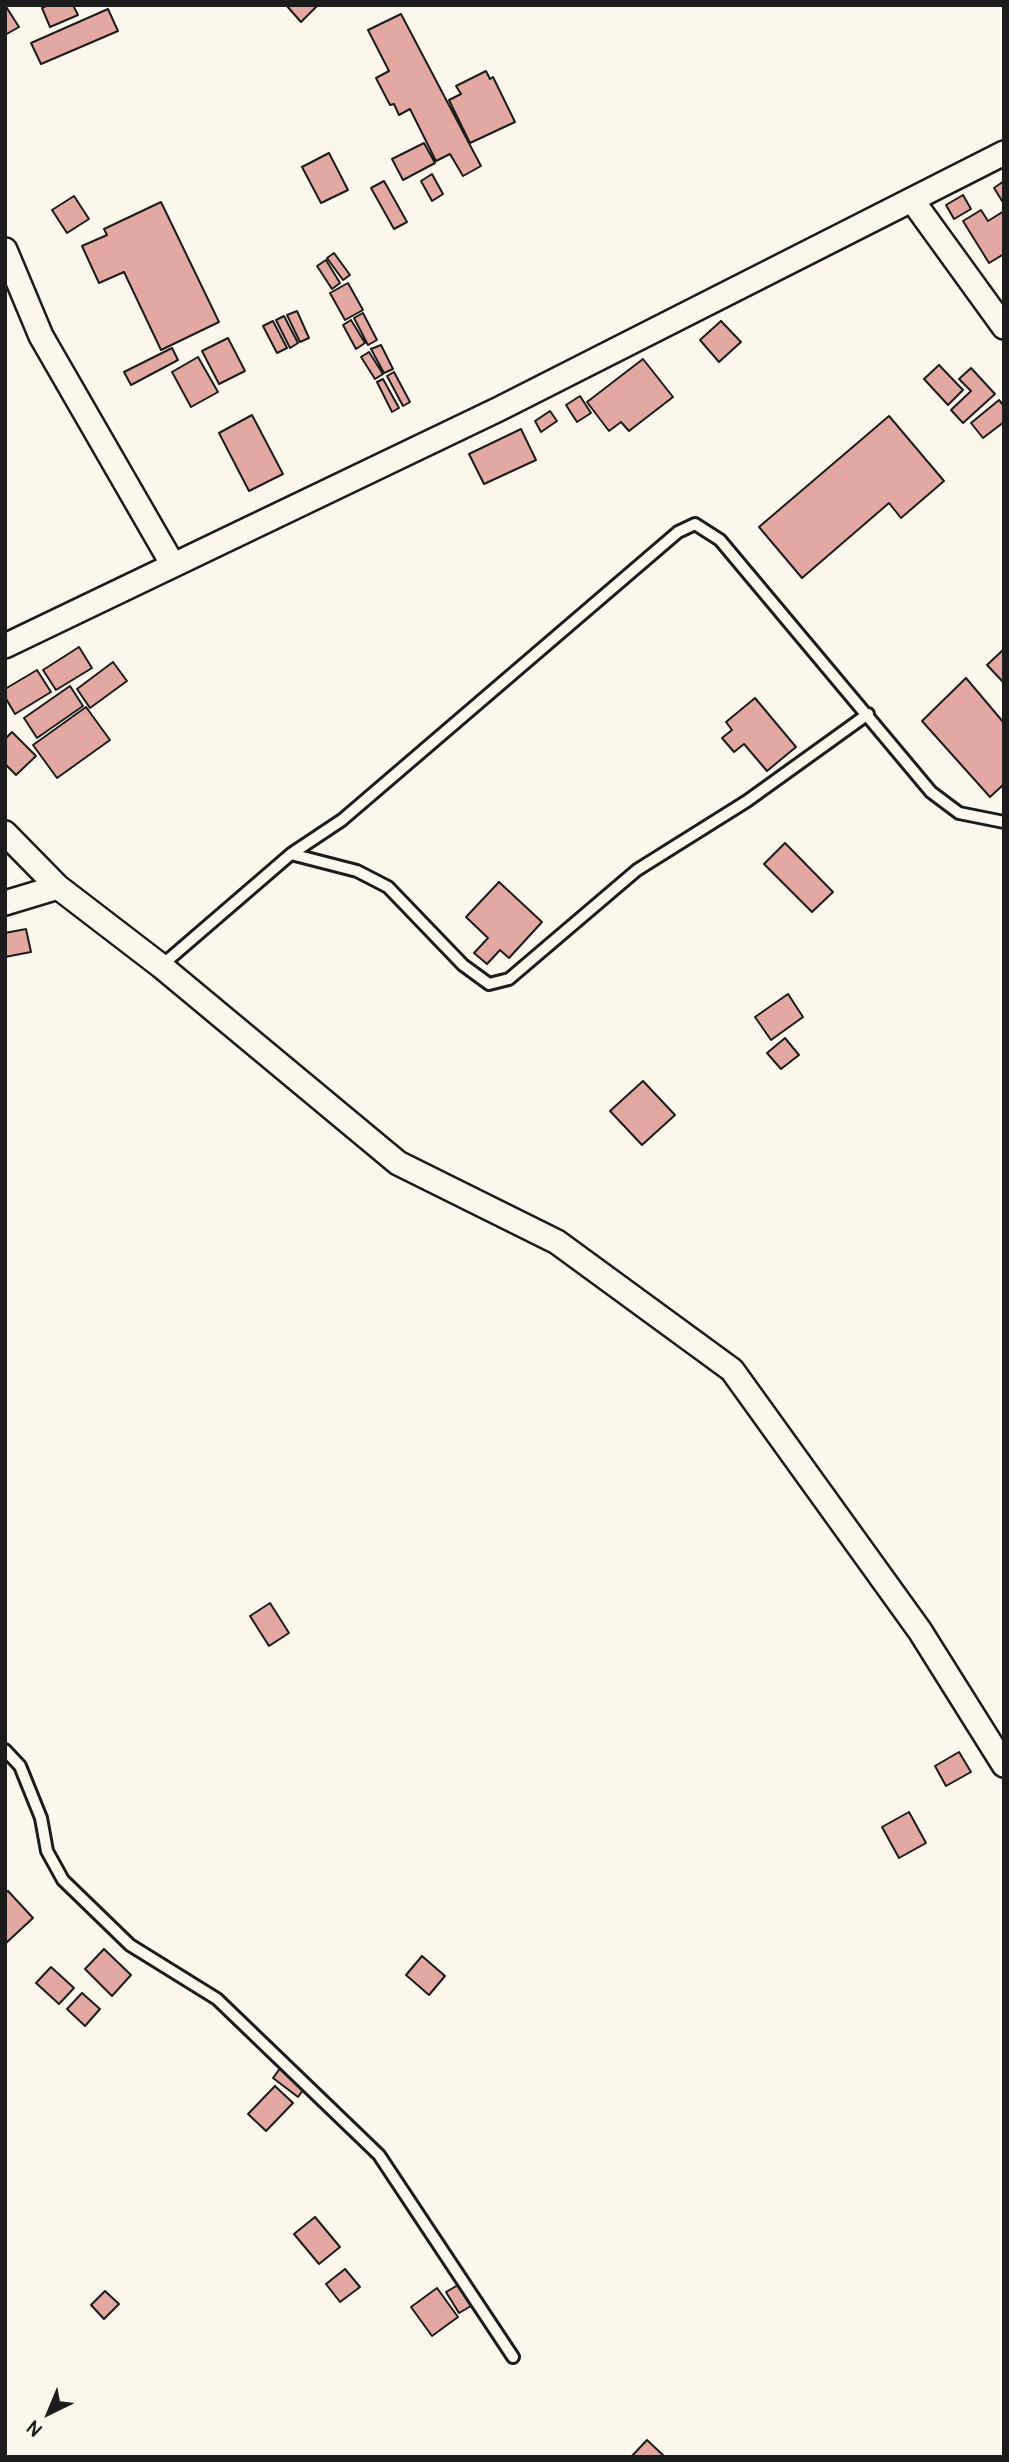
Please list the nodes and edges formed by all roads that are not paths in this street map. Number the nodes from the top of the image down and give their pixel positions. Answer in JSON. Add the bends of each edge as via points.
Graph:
{"nodes":[{"id":1,"x":1004,"y":153,"type":"edge"},
{"id":2,"x":912,"y":200,"type":"junction"},
{"id":3,"x":5,"y":250,"type":"edge"},
{"id":4,"x":1004,"y":327,"type":"edge"},
{"id":5,"x":173,"y":565,"type":"junction"},
{"id":6,"x":5,"y":646,"type":"edge"},
{"id":7,"x":869,"y":714,"type":"junction"},
{"id":8,"x":1004,"y":822,"type":"edge"},
{"id":9,"x":5,"y":833,"type":"edge"},
{"id":10,"x":291,"y":854,"type":"junction"},
{"id":11,"x":58,"y":887,"type":"junction"},
{"id":12,"x":5,"y":903,"type":"edge"},
{"id":13,"x":161,"y":966,"type":"junction"},
{"id":14,"x":5,"y":1750,"type":"edge"},
{"id":15,"x":1004,"y":1765,"type":"edge"},
{"id":16,"x":513,"y":2357,"type":"dead end"}],
"edges":[{"from":1,"to":2,"type":"street"},
{"from":2,"to":4,"type":"street"},
{"from":2,"to":5,"type":"street","via":[[499,410]]},
{"from":3,"to":5,"type":"street","via":[[41,336]]},
{"from":5,"to":6,"type":"street"},
{"from":7,"to":8,"type":"lane","via":[[931,792],[959,813]]},
{"from":7,"to":10,"type":"lane","via":[[747,801],[637,870],[509,979],[489,984],[463,965],[388,887],[357,871]]},
{"from":7,"to":10,"type":"lane","via":[[720,540],[695,524],[678,531],[342,820]]},
{"from":9,"to":11,"type":"street"},
{"from":10,"to":13,"type":"lane"},
{"from":11,"to":12,"type":"street"},
{"from":11,"to":13,"type":"street"},
{"from":13,"to":15,"type":"street","via":[[398,1163],[557,1242],[732,1370],[920,1631]]},
{"from":14,"to":16,"type":"lane","via":[[20,1766],[41,1818],[47,1851],[63,1880],[130,1945],[217,1999],[379,2155]]}]}
